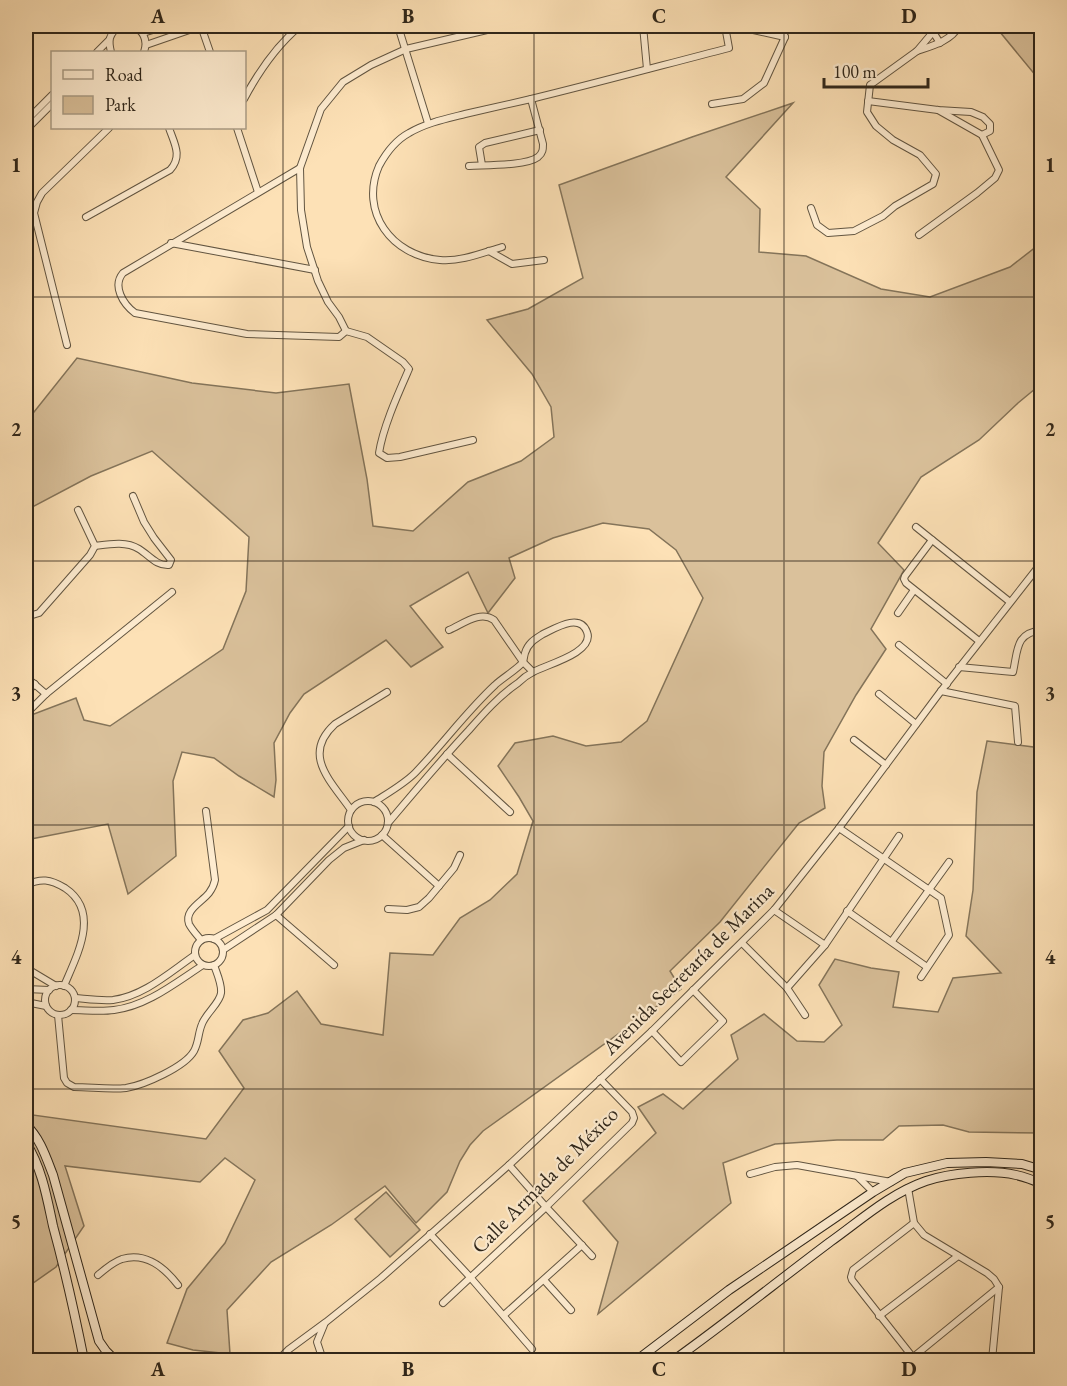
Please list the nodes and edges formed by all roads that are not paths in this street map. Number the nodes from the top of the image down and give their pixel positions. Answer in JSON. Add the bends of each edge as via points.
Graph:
{"nodes":[{"id":1,"x":166,"y":26,"type":"edge"},
{"id":2,"x":201,"y":26,"type":"edge"},
{"id":3,"x":300,"y":26,"type":"edge"},
{"id":4,"x":398,"y":26,"type":"edge"},
{"id":5,"x":504,"y":26,"type":"edge"},
{"id":6,"x":643,"y":26,"type":"edge"},
{"id":7,"x":725,"y":26,"type":"edge"},
{"id":8,"x":735,"y":26,"type":"edge"},
{"id":9,"x":780,"y":26,"type":"edge"},
{"id":10,"x":939,"y":26,"type":"edge"},
{"id":11,"x":958,"y":26,"type":"edge"},
{"id":12,"x":933,"y":32,"type":"junction"},
{"id":13,"x":143,"y":33,"type":"junction"},
{"id":14,"x":785,"y":37,"type":"junction"},
{"id":15,"x":110,"y":40,"type":"junction"},
{"id":16,"x":940,"y":43,"type":"junction"},
{"id":17,"x":146,"y":45,"type":"junction"},
{"id":18,"x":406,"y":49,"type":"junction"},
{"id":19,"x":98,"y":51,"type":"edge"},
{"id":20,"x":111,"y":51,"type":"edge"},
{"id":21,"x":144,"y":51,"type":"edge"},
{"id":22,"x":210,"y":51,"type":"edge"},
{"id":23,"x":917,"y":51,"type":"junction"},
{"id":24,"x":647,"y":69,"type":"junction"},
{"id":25,"x":246,"y":95,"type":"edge"},
{"id":26,"x":51,"y":96,"type":"edge"},
{"id":27,"x":531,"y":99,"type":"junction"},
{"id":28,"x":868,"y":101,"type":"junction"},
{"id":29,"x":712,"y":104,"type":"dead end"},
{"id":30,"x":51,"y":105,"type":"edge"},
{"id":31,"x":938,"y":110,"type":"junction"},
{"id":32,"x":26,"y":120,"type":"edge"},
{"id":33,"x":428,"y":123,"type":"junction"},
{"id":34,"x":108,"y":129,"type":"edge"},
{"id":35,"x":169,"y":129,"type":"edge"},
{"id":36,"x":237,"y":129,"type":"edge"},
{"id":37,"x":26,"y":130,"type":"edge"},
{"id":38,"x":540,"y":130,"type":"junction"},
{"id":39,"x":982,"y":135,"type":"junction"},
{"id":40,"x":482,"y":165,"type":"junction"},
{"id":41,"x":469,"y":166,"type":"dead end"},
{"id":42,"x":300,"y":168,"type":"junction"},
{"id":43,"x":258,"y":192,"type":"junction"},
{"id":44,"x":811,"y":208,"type":"dead end"},
{"id":45,"x":86,"y":217,"type":"dead end"},
{"id":46,"x":920,"y":235,"type":"dead end"},
{"id":47,"x":171,"y":243,"type":"junction"},
{"id":48,"x":502,"y":247,"type":"dead end"},
{"id":49,"x":489,"y":251,"type":"junction"},
{"id":50,"x":544,"y":260,"type":"dead end"},
{"id":51,"x":315,"y":270,"type":"junction"},
{"id":52,"x":346,"y":331,"type":"junction"},
{"id":53,"x":67,"y":345,"type":"dead end"},
{"id":54,"x":473,"y":440,"type":"dead end"},
{"id":55,"x":133,"y":496,"type":"dead end"},
{"id":56,"x":78,"y":510,"type":"dead end"},
{"id":57,"x":916,"y":527,"type":"dead end"},
{"id":58,"x":932,"y":540,"type":"junction"},
{"id":59,"x":95,"y":546,"type":"junction"},
{"id":60,"x":1041,"y":562,"type":"edge"},
{"id":61,"x":914,"y":590,"type":"junction"},
{"id":62,"x":172,"y":592,"type":"dead end"},
{"id":63,"x":1010,"y":602,"type":"junction"},
{"id":64,"x":898,"y":613,"type":"dead end"},
{"id":65,"x":26,"y":617,"type":"edge"},
{"id":66,"x":449,"y":630,"type":"dead end"},
{"id":67,"x":1041,"y":630,"type":"edge"},
{"id":68,"x":980,"y":641,"type":"junction"},
{"id":69,"x":899,"y":645,"type":"dead end"},
{"id":70,"x":523,"y":662,"type":"junction"},
{"id":71,"x":959,"y":667,"type":"junction"},
{"id":72,"x":533,"y":672,"type":"junction"},
{"id":73,"x":26,"y":677,"type":"edge"},
{"id":74,"x":34,"y":684,"type":"junction"},
{"id":75,"x":947,"y":684,"type":"junction"},
{"id":76,"x":941,"y":691,"type":"junction"},
{"id":77,"x":387,"y":692,"type":"dead end"},
{"id":78,"x":26,"y":694,"type":"edge"},
{"id":79,"x":46,"y":694,"type":"junction"},
{"id":80,"x":879,"y":694,"type":"dead end"},
{"id":81,"x":35,"y":704,"type":"junction"},
{"id":82,"x":26,"y":714,"type":"edge"},
{"id":83,"x":916,"y":724,"type":"junction"},
{"id":84,"x":854,"y":740,"type":"dead end"},
{"id":85,"x":1018,"y":742,"type":"dead end"},
{"id":86,"x":447,"y":754,"type":"junction"},
{"id":87,"x":886,"y":765,"type":"junction"},
{"id":88,"x":375,"y":802,"type":"junction"},
{"id":89,"x":351,"y":810,"type":"junction"},
{"id":90,"x":206,"y":811,"type":"dead end"},
{"id":91,"x":510,"y":812,"type":"dead end"},
{"id":92,"x":388,"y":823,"type":"junction"},
{"id":93,"x":349,"y":826,"type":"junction"},
{"id":94,"x":839,"y":828,"type":"junction"},
{"id":95,"x":382,"y":835,"type":"junction"},
{"id":96,"x":898,"y":837,"type":"dead end"},
{"id":97,"x":364,"y":840,"type":"junction"},
{"id":98,"x":460,"y":855,"type":"dead end"},
{"id":99,"x":883,"y":858,"type":"junction"},
{"id":100,"x":949,"y":862,"type":"dead end"},
{"id":101,"x":26,"y":885,"type":"edge"},
{"id":102,"x":439,"y":886,"type":"junction"},
{"id":103,"x":929,"y":890,"type":"junction"},
{"id":104,"x":388,"y":909,"type":"dead end"},
{"id":105,"x":774,"y":910,"type":"junction"},
{"id":106,"x":848,"y":911,"type":"junction"},
{"id":107,"x":276,"y":915,"type":"junction"},
{"id":108,"x":214,"y":939,"type":"junction"},
{"id":109,"x":201,"y":940,"type":"junction"},
{"id":110,"x":892,"y":941,"type":"junction"},
{"id":111,"x":742,"y":943,"type":"junction"},
{"id":112,"x":825,"y":945,"type":"junction"},
{"id":113,"x":223,"y":950,"type":"junction"},
{"id":114,"x":195,"y":955,"type":"junction"},
{"id":115,"x":203,"y":965,"type":"junction"},
{"id":116,"x":334,"y":965,"type":"dead end"},
{"id":117,"x":214,"y":966,"type":"junction"},
{"id":118,"x":927,"y":967,"type":"junction"},
{"id":119,"x":26,"y":968,"type":"edge"},
{"id":120,"x":921,"y":976,"type":"dead end"},
{"id":121,"x":56,"y":986,"type":"junction"},
{"id":122,"x":64,"y":986,"type":"junction"},
{"id":123,"x":787,"y":988,"type":"junction"},
{"id":124,"x":26,"y":989,"type":"edge"},
{"id":125,"x":49,"y":990,"type":"junction"},
{"id":126,"x":693,"y":990,"type":"junction"},
{"id":127,"x":75,"y":998,"type":"junction"},
{"id":128,"x":26,"y":1002,"type":"edge"},
{"id":129,"x":46,"y":1006,"type":"junction"},
{"id":130,"x":71,"y":1010,"type":"junction"},
{"id":131,"x":58,"y":1015,"type":"junction"},
{"id":132,"x":805,"y":1015,"type":"dead end"},
{"id":133,"x":652,"y":1031,"type":"junction"},
{"id":134,"x":600,"y":1079,"type":"junction"},
{"id":135,"x":26,"y":1125,"type":"edge"},
{"id":136,"x":26,"y":1143,"type":"edge"},
{"id":137,"x":509,"y":1165,"type":"junction"},
{"id":138,"x":1041,"y":1170,"type":"edge"},
{"id":139,"x":750,"y":1174,"type":"dead end"},
{"id":140,"x":857,"y":1176,"type":"junction"},
{"id":141,"x":891,"y":1182,"type":"junction"},
{"id":142,"x":1041,"y":1184,"type":"edge"},
{"id":143,"x":908,"y":1188,"type":"junction"},
{"id":144,"x":873,"y":1192,"type":"junction"},
{"id":145,"x":546,"y":1207,"type":"junction"},
{"id":146,"x":846,"y":1210,"type":"junction"},
{"id":147,"x":832,"y":1220,"type":"junction"},
{"id":148,"x":914,"y":1223,"type":"junction"},
{"id":149,"x":851,"y":1226,"type":"junction"},
{"id":150,"x":430,"y":1233,"type":"junction"},
{"id":151,"x":839,"y":1235,"type":"junction"},
{"id":152,"x":582,"y":1245,"type":"junction"},
{"id":153,"x":592,"y":1256,"type":"dead end"},
{"id":154,"x":958,"y":1256,"type":"junction"},
{"id":155,"x":98,"y":1275,"type":"dead end"},
{"id":156,"x":470,"y":1277,"type":"junction"},
{"id":157,"x":544,"y":1280,"type":"junction"},
{"id":158,"x":178,"y":1285,"type":"dead end"},
{"id":159,"x":999,"y":1287,"type":"junction"},
{"id":160,"x":443,"y":1303,"type":"dead end"},
{"id":161,"x":571,"y":1310,"type":"dead end"},
{"id":162,"x":504,"y":1315,"type":"junction"},
{"id":163,"x":879,"y":1316,"type":"junction"},
{"id":164,"x":326,"y":1322,"type":"junction"},
{"id":165,"x":532,"y":1349,"type":"dead end"},
{"id":166,"x":914,"y":1359,"type":"edge"},
{"id":167,"x":991,"y":1359,"type":"edge"},
{"id":168,"x":84,"y":1360,"type":"edge"},
{"id":169,"x":115,"y":1360,"type":"edge"},
{"id":170,"x":281,"y":1360,"type":"edge"},
{"id":171,"x":323,"y":1360,"type":"edge"},
{"id":172,"x":637,"y":1360,"type":"edge"},
{"id":173,"x":674,"y":1360,"type":"edge"}],
"edges":[{"from":1,"to":13,"type":"street"},
{"from":2,"to":17,"type":"street"},
{"from":2,"to":22,"type":"street"},
{"from":3,"to":25,"type":"street","via":[[270,56]]},
{"from":4,"to":18,"type":"street"},
{"from":5,"to":18,"type":"street"},
{"from":6,"to":24,"type":"street"},
{"from":7,"to":24,"type":"street","via":[[729,48]]},
{"from":8,"to":14,"type":"street"},
{"from":9,"to":14,"type":"street"},
{"from":10,"to":12,"type":"street"},
{"from":11,"to":16,"type":"street"},
{"from":12,"to":16,"type":"street"},
{"from":12,"to":23,"type":"street"},
{"from":13,"to":15,"type":"street","via":[[124,26],[117,28]]},
{"from":13,"to":17,"type":"street"},
{"from":14,"to":29,"type":"street","via":[[764,83],[742,99]]},
{"from":15,"to":19,"type":"street"},
{"from":15,"to":20,"type":"street"},
{"from":16,"to":23,"type":"street"},
{"from":17,"to":21,"type":"street"},
{"from":18,"to":33,"type":"street"},
{"from":18,"to":42,"type":"street","via":[[343,82],[321,109]]},
{"from":23,"to":28,"type":"street","via":[[870,85]]},
{"from":24,"to":27,"type":"street"},
{"from":26,"to":32,"type":"street"},
{"from":27,"to":33,"type":"street"},
{"from":27,"to":38,"type":"street"},
{"from":28,"to":31,"type":"street"},
{"from":28,"to":44,"type":"street","via":[[867,112],[876,126],[920,155],[936,174],[933,184],[854,231],[828,233],[817,225]]},
{"from":30,"to":37,"type":"street"},
{"from":31,"to":39,"type":"street"},
{"from":31,"to":39,"type":"street","via":[[971,112],[983,117],[990,124],[990,131]]},
{"from":33,"to":49,"type":"street","via":[[406,134],[383,158],[372,198],[379,221],[404,248],[421,256],[454,260]]},
{"from":34,"to":53,"type":"street","via":[[42,193],[34,213]]},
{"from":35,"to":45,"type":"street","via":[[178,157],[170,170]]},
{"from":36,"to":43,"type":"street"},
{"from":38,"to":40,"type":"street","via":[[485,143],[479,147]]},
{"from":38,"to":40,"type":"street","via":[[543,152],[537,157],[526,162]]},
{"from":39,"to":46,"type":"street","via":[[998,174]]},
{"from":40,"to":41,"type":"street"},
{"from":42,"to":43,"type":"street"},
{"from":42,"to":51,"type":"street","via":[[301,210]]},
{"from":43,"to":47,"type":"street"},
{"from":47,"to":51,"type":"street"},
{"from":47,"to":52,"type":"street","via":[[119,277],[122,299],[135,313],[247,334],[339,337]]},
{"from":48,"to":49,"type":"street"},
{"from":49,"to":50,"type":"street","via":[[512,264]]},
{"from":51,"to":52,"type":"street"},
{"from":52,"to":54,"type":"street","via":[[367,337],[409,369],[379,453],[387,458],[400,458]]},
{"from":55,"to":59,"type":"street","via":[[144,522],[171,560],[169,565],[124,544]]},
{"from":56,"to":59,"type":"street"},
{"from":57,"to":58,"type":"street"},
{"from":58,"to":61,"type":"street","via":[[905,576]]},
{"from":58,"to":63,"type":"street"},
{"from":59,"to":65,"type":"street","via":[[39,614]]},
{"from":60,"to":63,"type":"street","name":"Avenida Secretaría de Marina"},
{"from":61,"to":64,"type":"street"},
{"from":61,"to":68,"type":"street"},
{"from":62,"to":79,"type":"street"},
{"from":63,"to":68,"type":"street","name":"Avenida Secretaría de Marina"},
{"from":66,"to":70,"type":"street","via":[[477,617],[489,617]]},
{"from":67,"to":71,"type":"street","via":[[1027,633],[1020,642],[1013,672]]},
{"from":68,"to":71,"type":"street","name":"Avenida Secretaría de Marina"},
{"from":69,"to":75,"type":"street"},
{"from":70,"to":72,"type":"street"},
{"from":70,"to":72,"type":"street","via":[[529,644],[555,628],[573,622],[585,629],[587,640],[577,652]]},
{"from":70,"to":88,"type":"street","via":[[495,685],[414,774]]},
{"from":71,"to":75,"type":"street","name":"Avenida Secretaría de Marina"},
{"from":72,"to":86,"type":"street","via":[[504,692]]},
{"from":73,"to":74,"type":"street"},
{"from":74,"to":78,"type":"street"},
{"from":74,"to":79,"type":"street"},
{"from":75,"to":76,"type":"street","name":"Avenida Secretaría de Marina"},
{"from":76,"to":83,"type":"street","name":"Avenida Secretaría de Marina"},
{"from":76,"to":85,"type":"street","via":[[1015,706]]},
{"from":77,"to":89,"type":"street","via":[[335,724],[320,745],[323,769]]},
{"from":78,"to":81,"type":"street"},
{"from":79,"to":81,"type":"street"},
{"from":80,"to":83,"type":"street"},
{"from":81,"to":82,"type":"street"},
{"from":83,"to":87,"type":"street","name":"Avenida Secretaría de Marina"},
{"from":84,"to":87,"type":"street"},
{"from":86,"to":91,"type":"street"},
{"from":86,"to":92,"type":"street"},
{"from":87,"to":94,"type":"street","name":"Avenida Secretaría de Marina"},
{"from":88,"to":89,"type":"street","via":[[361,802]]},
{"from":88,"to":92,"type":"street","via":[[385,810]]},
{"from":89,"to":93,"type":"street"},
{"from":90,"to":109,"type":"street","via":[[215,880],[208,895],[190,911],[189,918]]},
{"from":92,"to":95,"type":"street"},
{"from":93,"to":97,"type":"street","via":[[354,835]]},
{"from":93,"to":108,"type":"street","via":[[267,910]]},
{"from":94,"to":99,"type":"street"},
{"from":94,"to":105,"type":"street","name":"Avenida Secretaría de Marina"},
{"from":95,"to":97,"type":"street"},
{"from":95,"to":102,"type":"street"},
{"from":96,"to":99,"type":"street"},
{"from":97,"to":107,"type":"street","via":[[329,860]]},
{"from":98,"to":102,"type":"street"},
{"from":99,"to":103,"type":"street"},
{"from":99,"to":106,"type":"street"},
{"from":100,"to":103,"type":"street"},
{"from":101,"to":122,"type":"street","via":[[49,880],[72,893],[83,910],[81,944]]},
{"from":102,"to":104,"type":"street","via":[[419,907]]},
{"from":103,"to":110,"type":"street"},
{"from":103,"to":118,"type":"street","via":[[941,898],[949,935]]},
{"from":105,"to":111,"type":"street","name":"Avenida Secretaría de Marina"},
{"from":105,"to":112,"type":"street"},
{"from":106,"to":110,"type":"street"},
{"from":106,"to":112,"type":"street"},
{"from":107,"to":113,"type":"street"},
{"from":107,"to":116,"type":"street"},
{"from":108,"to":109,"type":"street"},
{"from":108,"to":113,"type":"street"},
{"from":109,"to":114,"type":"street"},
{"from":110,"to":118,"type":"street"},
{"from":111,"to":123,"type":"street"},
{"from":111,"to":126,"type":"street","name":"Avenida Secretaría de Marina"},
{"from":112,"to":123,"type":"street"},
{"from":113,"to":117,"type":"street"},
{"from":114,"to":115,"type":"street"},
{"from":114,"to":127,"type":"street","via":[[129,996],[113,1000]]},
{"from":115,"to":117,"type":"street"},
{"from":115,"to":130,"type":"street","via":[[136,1005],[113,1010]]},
{"from":117,"to":131,"type":"street","via":[[221,994],[201,1026],[195,1049],[183,1063],[141,1084],[116,1088],[74,1087],[68,1083],[64,1078]]},
{"from":118,"to":120,"type":"street"},
{"from":119,"to":121,"type":"street"},
{"from":121,"to":122,"type":"street"},
{"from":121,"to":125,"type":"street"},
{"from":122,"to":127,"type":"street"},
{"from":123,"to":132,"type":"street"},
{"from":124,"to":125,"type":"street"},
{"from":125,"to":129,"type":"street"},
{"from":126,"to":133,"type":"street","name":"Avenida Secretaría de Marina"},
{"from":126,"to":133,"type":"street","via":[[723,1021],[681,1062]]},
{"from":127,"to":130,"type":"street"},
{"from":128,"to":129,"type":"street"},
{"from":129,"to":131,"type":"street"},
{"from":130,"to":131,"type":"street"},
{"from":133,"to":134,"type":"street","name":"Avenida Secretaría de Marina"},
{"from":134,"to":137,"type":"street","name":"Avenida Secretaría de Marina"},
{"from":134,"to":145,"type":"street","name":"Calle Armada de México","via":[[632,1112],[632,1123]]},
{"from":135,"to":169,"type":"main road","via":[[43,1150],[53,1175],[99,1341]]},
{"from":136,"to":168,"type":"main road","via":[[41,1177]]},
{"from":137,"to":145,"type":"street"},
{"from":137,"to":150,"type":"street","name":"Avenida Secretaría de Marina"},
{"from":138,"to":141,"type":"main road","via":[[1022,1164],[947,1164],[904,1173]]},
{"from":139,"to":140,"type":"street","via":[[797,1165]]},
{"from":140,"to":141,"type":"street"},
{"from":140,"to":144,"type":"street"},
{"from":141,"to":144,"type":"main road"},
{"from":142,"to":143,"type":"main road","via":[[1015,1174],[988,1172],[928,1180]]},
{"from":143,"to":148,"type":"street"},
{"from":143,"to":149,"type":"main road"},
{"from":144,"to":146,"type":"main road"},
{"from":145,"to":152,"type":"street"},
{"from":145,"to":156,"type":"street","name":"Calle Armada de México"},
{"from":146,"to":147,"type":"main road"},
{"from":146,"to":149,"type":"main road","via":[[845,1220]]},
{"from":147,"to":151,"type":"main road","via":[[840,1226]]},
{"from":147,"to":172,"type":"main road","via":[[729,1290]]},
{"from":148,"to":154,"type":"street","via":[[924,1235]]},
{"from":148,"to":163,"type":"street","via":[[851,1274],[852,1281]]},
{"from":149,"to":151,"type":"main road"},
{"from":150,"to":156,"type":"street"},
{"from":150,"to":164,"type":"street","name":"Avenida Secretaría de Marina"},
{"from":151,"to":173,"type":"main road"},
{"from":152,"to":153,"type":"street"},
{"from":152,"to":157,"type":"street"},
{"from":154,"to":159,"type":"street","via":[[987,1273]]},
{"from":154,"to":163,"type":"street"},
{"from":155,"to":158,"type":"street","via":[[121,1259],[134,1257],[158,1264]]},
{"from":156,"to":160,"type":"street","name":"Calle Armada de México"},
{"from":156,"to":162,"type":"street"},
{"from":157,"to":161,"type":"street"},
{"from":157,"to":162,"type":"street"},
{"from":159,"to":166,"type":"street"},
{"from":159,"to":167,"type":"street"},
{"from":162,"to":165,"type":"street"},
{"from":163,"to":166,"type":"street"},
{"from":164,"to":170,"type":"street","name":"Avenida Secretaría de Marina","via":[[288,1350]]},
{"from":164,"to":171,"type":"street","via":[[317,1342]]}]}
